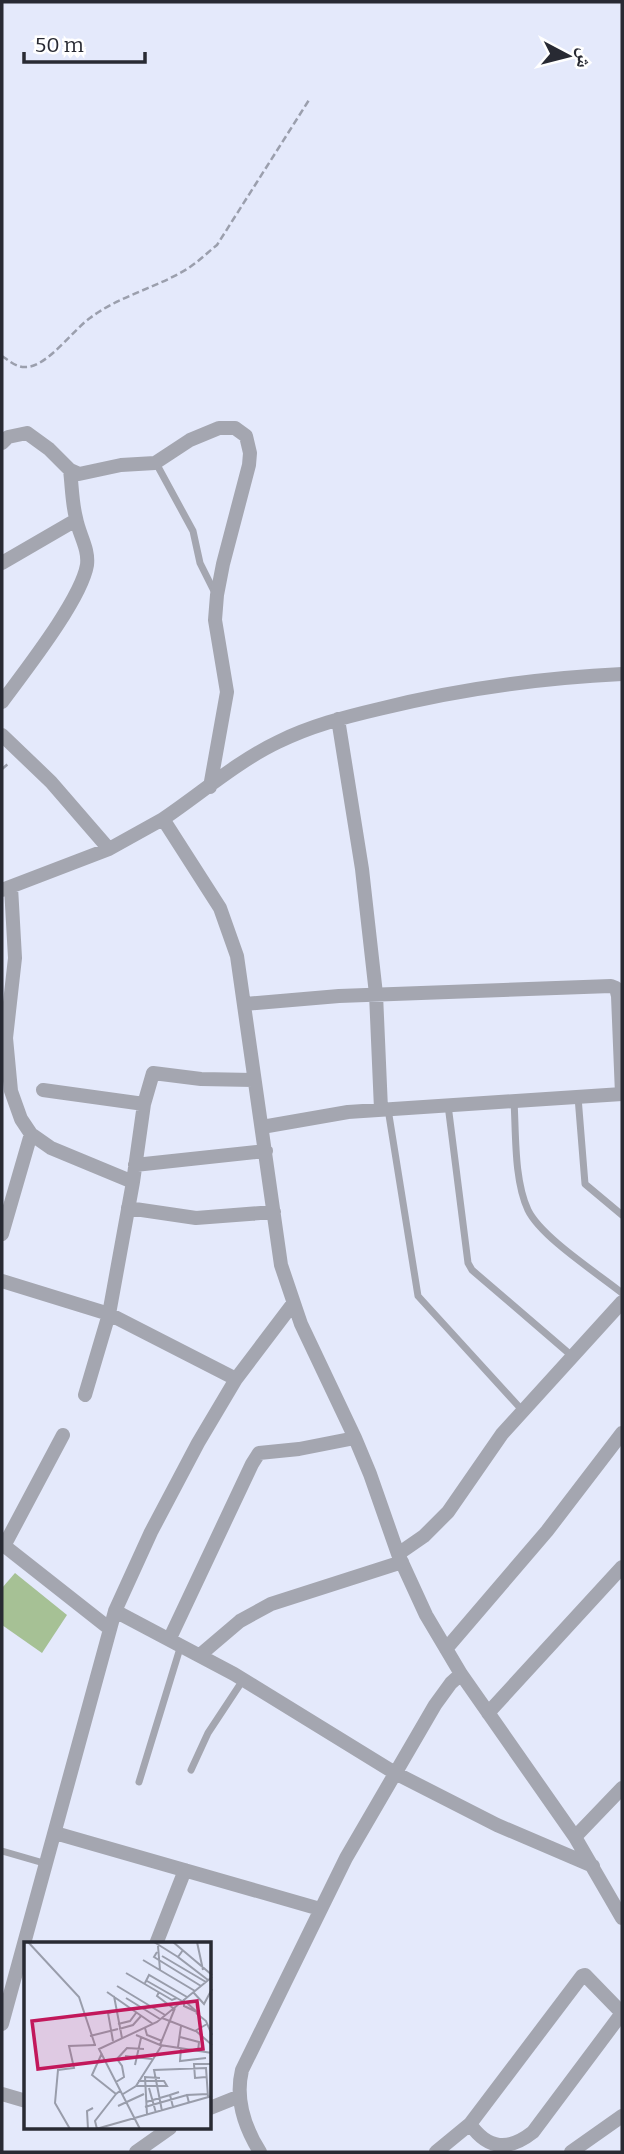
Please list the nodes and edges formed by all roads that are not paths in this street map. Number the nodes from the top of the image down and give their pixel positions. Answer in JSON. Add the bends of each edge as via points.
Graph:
{"nodes":[{"id":1,"x":2,"y":443,"type":"edge"},
{"id":2,"x":155,"y":463,"type":"junction"},
{"id":3,"x":70,"y":470,"type":"junction"},
{"id":4,"x":76,"y":520,"type":"junction"},
{"id":5,"x":2,"y":563,"type":"edge"},
{"id":6,"x":217,"y":595,"type":"junction"},
{"id":7,"x":622,"y":674,"type":"edge"},
{"id":8,"x":2,"y":702,"type":"edge"},
{"id":9,"x":338,"y":719,"type":"junction"},
{"id":10,"x":2,"y":735,"type":"edge"},
{"id":11,"x":210,"y":787,"type":"junction"},
{"id":12,"x":163,"y":820,"type":"junction"},
{"id":13,"x":109,"y":849,"type":"junction"},
{"id":14,"x":6,"y":888,"type":"edge"},
{"id":15,"x":376,"y":994,"type":"junction"},
{"id":16,"x":245,"y":1004,"type":"junction"},
{"id":17,"x":620,"y":1010,"type":"edge"},
{"id":18,"x":4,"y":1039,"type":"edge"},
{"id":19,"x":253,"y":1080,"type":"junction"},
{"id":20,"x":43,"y":1090,"type":"dead end"},
{"id":21,"x":622,"y":1094,"type":"edge"},
{"id":22,"x":578,"y":1097,"type":"junction"},
{"id":23,"x":514,"y":1101,"type":"junction"},
{"id":24,"x":144,"y":1104,"type":"junction"},
{"id":25,"x":448,"y":1104,"type":"junction"},
{"id":26,"x":384,"y":1108,"type":"junction"},
{"id":27,"x":262,"y":1127,"type":"junction"},
{"id":28,"x":31,"y":1134,"type":"junction"},
{"id":29,"x":267,"y":1151,"type":"junction"},
{"id":30,"x":135,"y":1165,"type":"junction"},
{"id":31,"x":133,"y":1182,"type":"junction"},
{"id":32,"x":128,"y":1208,"type":"junction"},
{"id":33,"x":274,"y":1212,"type":"junction"},
{"id":34,"x":4,"y":1213,"type":"edge"},
{"id":35,"x":622,"y":1214,"type":"edge"},
{"id":36,"x":2,"y":1234,"type":"edge"},
{"id":37,"x":2,"y":1281,"type":"edge"},
{"id":38,"x":622,"y":1293,"type":"edge"},
{"id":39,"x":622,"y":1302,"type":"edge"},
{"id":40,"x":292,"y":1305,"type":"junction"},
{"id":41,"x":108,"y":1314,"type":"junction"},
{"id":42,"x":572,"y":1356,"type":"junction"},
{"id":43,"x":236,"y":1379,"type":"junction"},
{"id":44,"x":85,"y":1395,"type":"dead end"},
{"id":45,"x":522,"y":1410,"type":"junction"},
{"id":46,"x":622,"y":1433,"type":"edge"},
{"id":47,"x":63,"y":1435,"type":"dead end"},
{"id":48,"x":355,"y":1438,"type":"junction"},
{"id":49,"x":3,"y":1545,"type":"edge"},
{"id":50,"x":400,"y":1558,"type":"junction"},
{"id":51,"x":622,"y":1567,"type":"edge"},
{"id":52,"x":115,"y":1611,"type":"junction"},
{"id":53,"x":110,"y":1629,"type":"junction"},
{"id":54,"x":175,"y":1641,"type":"junction"},
{"id":55,"x":446,"y":1649,"type":"junction"},
{"id":56,"x":200,"y":1655,"type":"junction"},
{"id":57,"x":461,"y":1674,"type":"junction"},
{"id":58,"x":243,"y":1679,"type":"junction"},
{"id":59,"x":488,"y":1713,"type":"junction"},
{"id":60,"x":191,"y":1770,"type":"dead end"},
{"id":61,"x":395,"y":1773,"type":"junction"},
{"id":62,"x":139,"y":1782,"type":"dead end"},
{"id":63,"x":622,"y":1788,"type":"edge"},
{"id":64,"x":55,"y":1833,"type":"junction"},
{"id":65,"x":575,"y":1837,"type":"junction"},
{"id":66,"x":2,"y":1850,"type":"edge"},
{"id":67,"x":47,"y":1864,"type":"junction"},
{"id":68,"x":593,"y":1866,"type":"junction"},
{"id":69,"x":185,"y":1870,"type":"junction"},
{"id":70,"x":320,"y":1909,"type":"junction"},
{"id":71,"x":622,"y":1917,"type":"edge"},
{"id":72,"x":25,"y":1942,"type":"edge"},
{"id":73,"x":157,"y":1942,"type":"edge"},
{"id":74,"x":24,"y":1946,"type":"edge"},
{"id":75,"x":622,"y":2013,"type":"edge"},
{"id":76,"x":2,"y":2024,"type":"edge"},
{"id":77,"x":2,"y":2094,"type":"edge"},
{"id":78,"x":240,"y":2096,"type":"junction"},
{"id":79,"x":24,"y":2100,"type":"edge"},
{"id":80,"x":212,"y":2107,"type":"edge"},
{"id":81,"x":622,"y":2116,"type":"edge"},
{"id":82,"x":470,"y":2124,"type":"junction"},
{"id":83,"x":167,"y":2130,"type":"edge"},
{"id":84,"x":503,"y":2149,"type":"edge"},
{"id":85,"x":136,"y":2152,"type":"edge"},
{"id":86,"x":260,"y":2152,"type":"edge"},
{"id":87,"x":436,"y":2152,"type":"edge"},
{"id":88,"x":571,"y":2152,"type":"edge"}],
"edges":[{"from":1,"to":3,"type":"street","via":[[27,433]]},
{"from":2,"to":3,"type":"street","via":[[79,474]]},
{"from":2,"to":6,"type":"lane","via":[[192,531],[200,564]]},
{"from":2,"to":6,"type":"street","via":[[219,428],[241,430],[248,439],[249,465]]},
{"from":3,"to":4,"type":"street"},
{"from":4,"to":5,"type":"street"},
{"from":4,"to":8,"type":"street","via":[[86,547],[87,565],[80,584]]},
{"from":6,"to":11,"type":"street","via":[[215,620],[227,692]]},
{"from":7,"to":9,"type":"street","via":[[478,688]]},
{"from":9,"to":11,"type":"street","via":[[277,742]]},
{"from":9,"to":15,"type":"street"},
{"from":10,"to":13,"type":"street","via":[[51,782]]},
{"from":11,"to":12,"type":"street"},
{"from":12,"to":13,"type":"street"},
{"from":12,"to":16,"type":"street","via":[[220,908],[237,956]]},
{"from":13,"to":14,"type":"street"},
{"from":14,"to":18,"type":"street","via":[[15,958]]},
{"from":15,"to":16,"type":"street"},
{"from":15,"to":17,"type":"street","via":[[607,985],[617,992]]},
{"from":15,"to":26,"type":"street"},
{"from":16,"to":19,"type":"street"},
{"from":17,"to":21,"type":"street"},
{"from":18,"to":28,"type":"street","via":[[11,1091]]},
{"from":19,"to":24,"type":"street","via":[[156,1072],[149,1079]]},
{"from":19,"to":27,"type":"street"},
{"from":20,"to":24,"type":"street"},
{"from":21,"to":22,"type":"street"},
{"from":22,"to":23,"type":"street"},
{"from":22,"to":35,"type":"lane","via":[[585,1184]]},
{"from":23,"to":25,"type":"street"},
{"from":23,"to":38,"type":"lane","via":[[521,1182],[529,1211],[556,1240]]},
{"from":24,"to":30,"type":"street"},
{"from":25,"to":26,"type":"street"},
{"from":25,"to":42,"type":"lane","via":[[468,1263]]},
{"from":26,"to":27,"type":"street"},
{"from":26,"to":45,"type":"lane","via":[[418,1296]]},
{"from":27,"to":29,"type":"street"},
{"from":28,"to":31,"type":"street","via":[[51,1149]]},
{"from":28,"to":34,"type":"street"},
{"from":29,"to":30,"type":"street"},
{"from":29,"to":33,"type":"street"},
{"from":30,"to":31,"type":"street"},
{"from":31,"to":32,"type":"street"},
{"from":32,"to":33,"type":"street","via":[[196,1218]]},
{"from":32,"to":41,"type":"street"},
{"from":33,"to":40,"type":"street"},
{"from":34,"to":36,"type":"street"},
{"from":37,"to":41,"type":"street"},
{"from":39,"to":42,"type":"street"},
{"from":40,"to":43,"type":"street"},
{"from":40,"to":48,"type":"street"},
{"from":41,"to":43,"type":"street"},
{"from":41,"to":44,"type":"street"},
{"from":42,"to":45,"type":"street"},
{"from":43,"to":52,"type":"street","via":[[183,1470]]},
{"from":45,"to":50,"type":"street","via":[[448,1513]]},
{"from":46,"to":55,"type":"street","via":[[547,1531]]},
{"from":47,"to":49,"type":"street"},
{"from":48,"to":50,"type":"street"},
{"from":48,"to":54,"type":"street","via":[[259,1453]]},
{"from":49,"to":53,"type":"street"},
{"from":50,"to":55,"type":"street"},
{"from":50,"to":56,"type":"street","via":[[271,1604],[240,1621]]},
{"from":51,"to":59,"type":"street"},
{"from":52,"to":53,"type":"street"},
{"from":52,"to":54,"type":"street"},
{"from":53,"to":64,"type":"street"},
{"from":54,"to":56,"type":"street"},
{"from":54,"to":62,"type":"lane"},
{"from":55,"to":57,"type":"street"},
{"from":56,"to":58,"type":"street"},
{"from":57,"to":59,"type":"street"},
{"from":57,"to":61,"type":"street","via":[[435,1704]]},
{"from":58,"to":60,"type":"lane","via":[[208,1733]]},
{"from":58,"to":61,"type":"street"},
{"from":59,"to":65,"type":"street"},
{"from":61,"to":68,"type":"street","via":[[497,1825]]},
{"from":61,"to":70,"type":"street"},
{"from":63,"to":65,"type":"street"},
{"from":64,"to":67,"type":"street"},
{"from":64,"to":69,"type":"street"},
{"from":65,"to":68,"type":"street"},
{"from":66,"to":67,"type":"lane"},
{"from":67,"to":72,"type":"street"},
{"from":68,"to":71,"type":"street"},
{"from":69,"to":70,"type":"street"},
{"from":69,"to":73,"type":"street"},
{"from":70,"to":78,"type":"street","via":[[242,2070]]},
{"from":74,"to":76,"type":"street"},
{"from":75,"to":82,"type":"street","via":[[591,1979],[582,1976]]},
{"from":75,"to":84,"type":"street","via":[[533,2132]]},
{"from":77,"to":79,"type":"street"},
{"from":78,"to":80,"type":"street"},
{"from":78,"to":86,"type":"street"},
{"from":81,"to":88,"type":"street"},
{"from":82,"to":84,"type":"street","via":[[488,2143]]},
{"from":82,"to":87,"type":"street"},
{"from":83,"to":85,"type":"street"}]}
